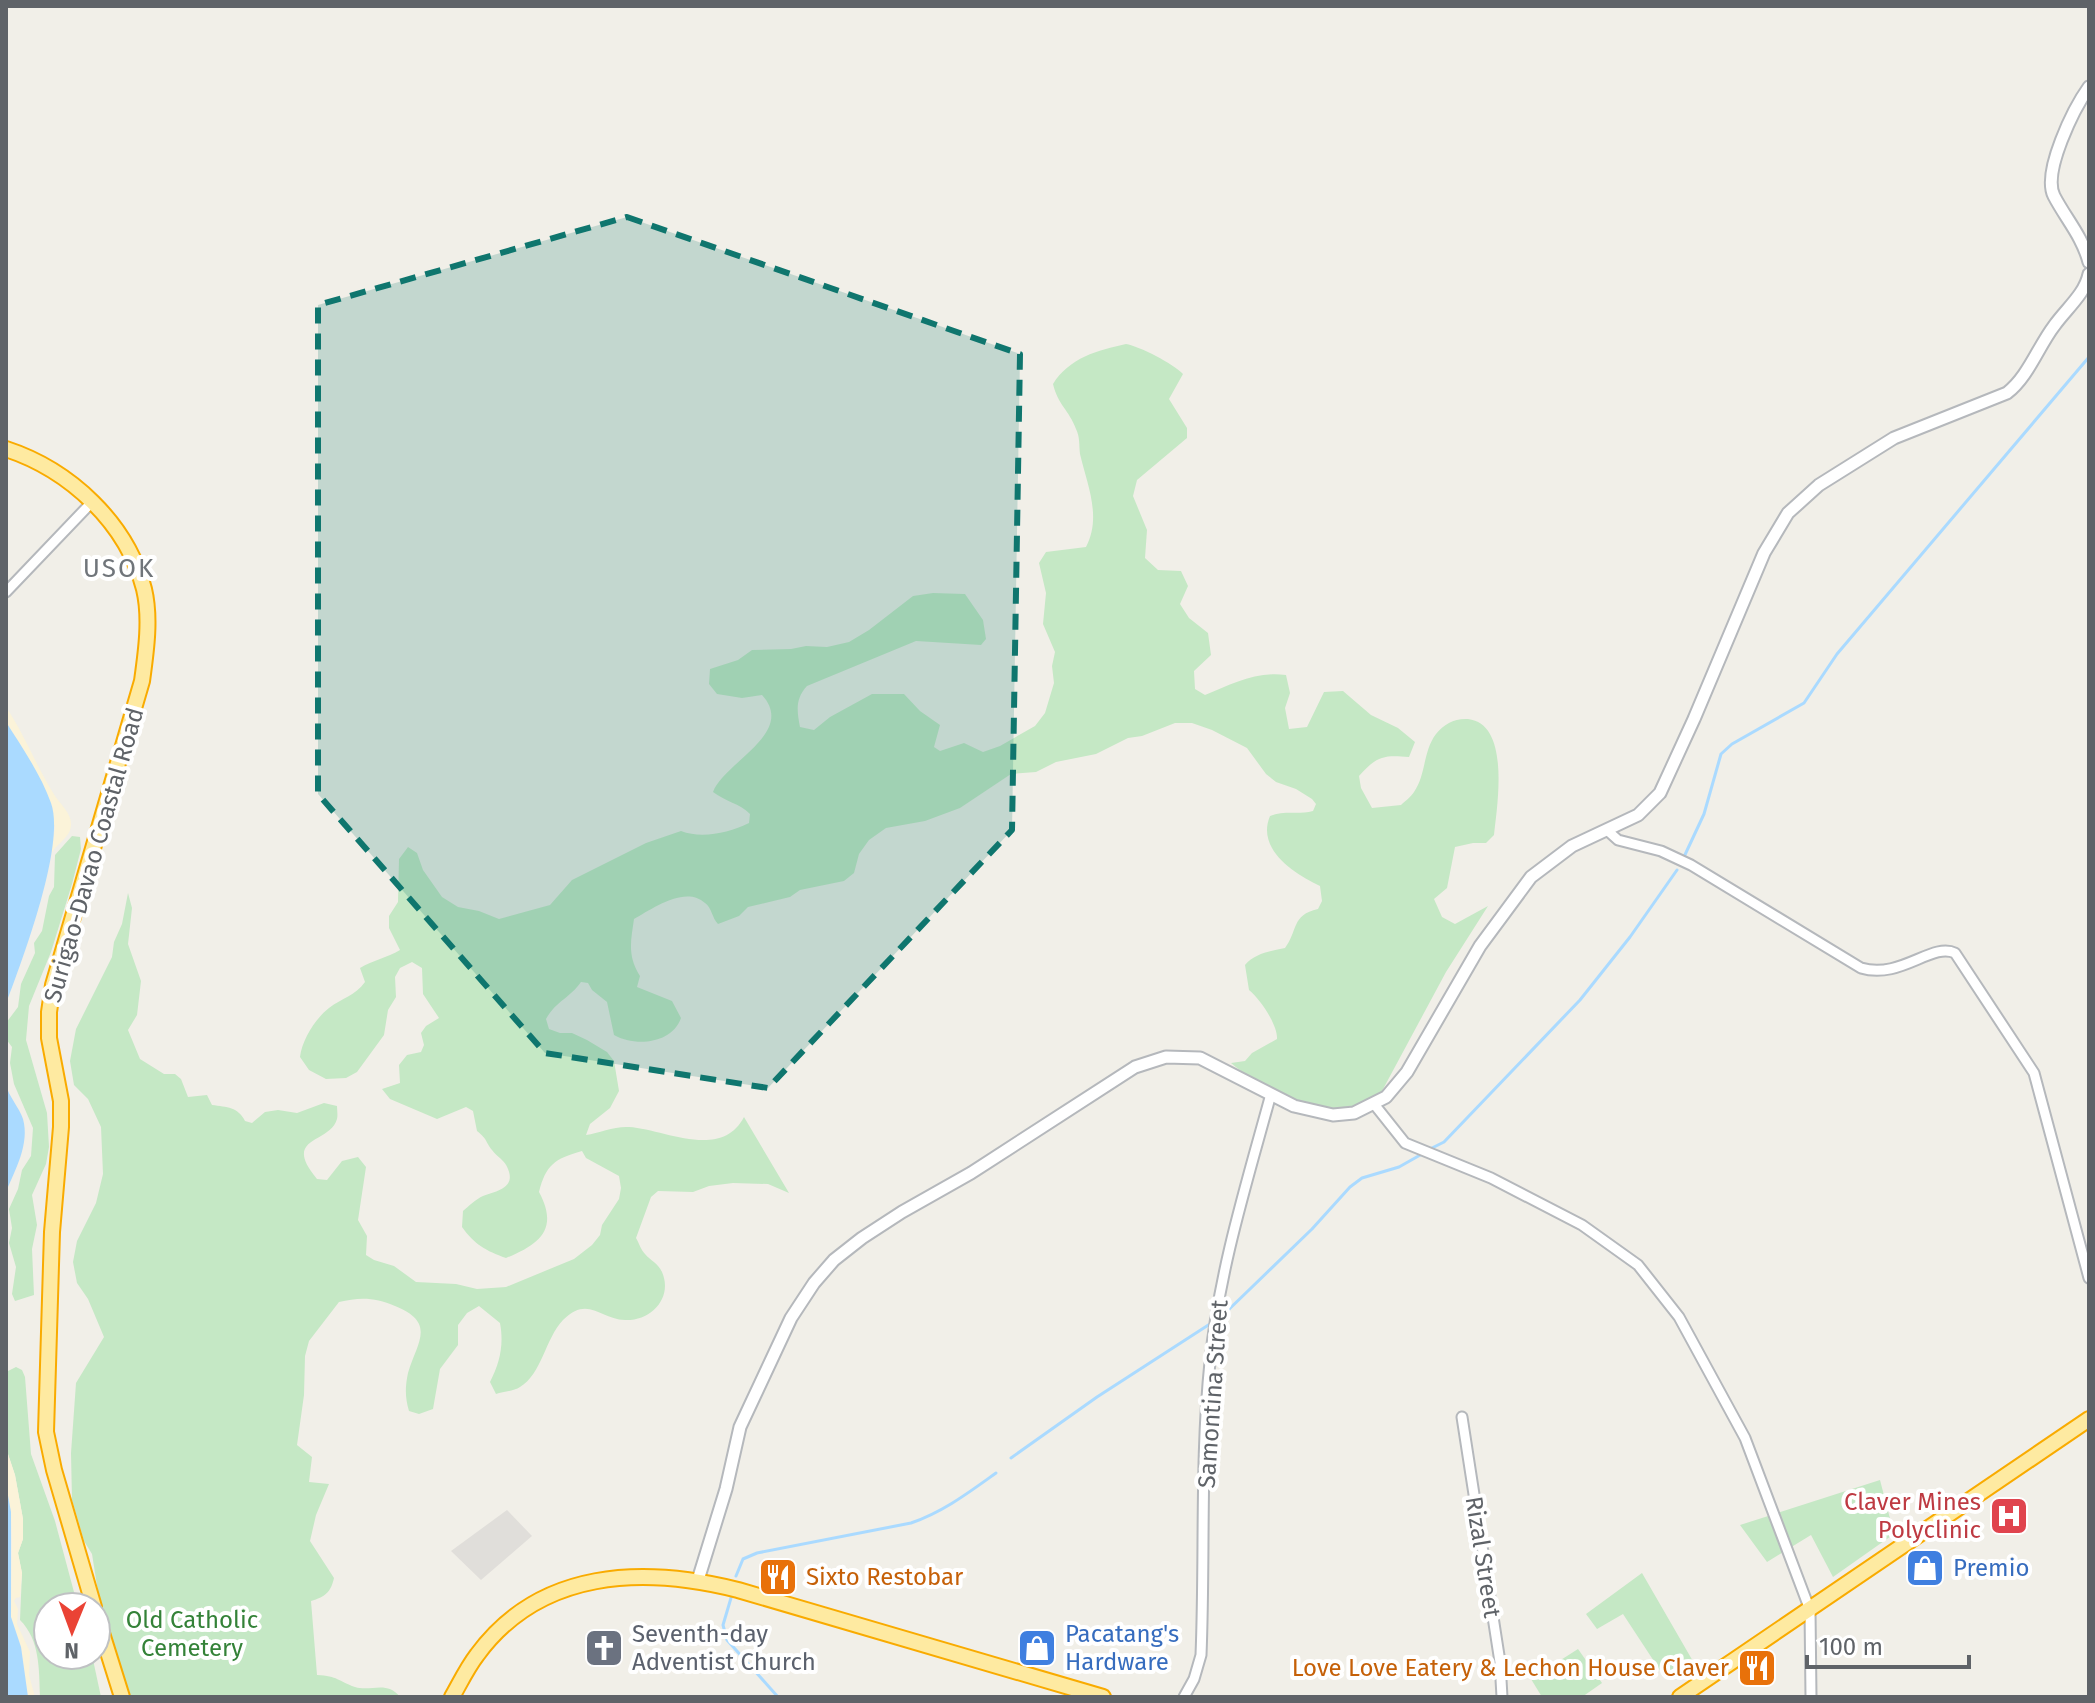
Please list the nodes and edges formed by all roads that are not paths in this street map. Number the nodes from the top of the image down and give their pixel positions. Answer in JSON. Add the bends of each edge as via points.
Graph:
{"nodes":[{"id":1,"x":2089,"y":87,"type":"edge"},
{"id":2,"x":2089,"y":262,"type":"edge"},
{"id":3,"x":2089,"y":274,"type":"edge"},
{"id":4,"x":6,"y":449,"type":"edge"},
{"id":5,"x":92,"y":502,"type":"junction"},
{"id":6,"x":6,"y":592,"type":"edge"},
{"id":7,"x":1608,"y":831,"type":"junction"},
{"id":8,"x":1271,"y":1094,"type":"junction"},
{"id":9,"x":1374,"y":1104,"type":"junction"},
{"id":10,"x":2089,"y":1278,"type":"edge"},
{"id":11,"x":1462,"y":1417,"type":"dead end"},
{"id":12,"x":2089,"y":1419,"type":"edge"},
{"id":13,"x":698,"y":1580,"type":"junction"},
{"id":14,"x":89,"y":1591,"type":"edge"},
{"id":15,"x":1810,"y":1610,"type":"junction"},
{"id":16,"x":112,"y":1665,"type":"edge"},
{"id":17,"x":122,"y":1697,"type":"edge"},
{"id":18,"x":452,"y":1697,"type":"edge"},
{"id":19,"x":1103,"y":1697,"type":"edge"},
{"id":20,"x":1184,"y":1697,"type":"edge"},
{"id":21,"x":1502,"y":1697,"type":"edge"},
{"id":22,"x":1680,"y":1697,"type":"edge"},
{"id":23,"x":1811,"y":1697,"type":"edge"}],
"edges":[{"from":1,"to":2,"type":"street","via":[[2050,183]]},
{"from":3,"to":7,"type":"street","via":[[2007,393],[1894,438],[1819,485],[1788,513],[1764,553],[1660,793],[1638,815]]},
{"from":4,"to":5,"type":"highway","name":"Surigao-Davao Coastal Road","via":[[50,468]]},
{"from":5,"to":6,"type":"street"},
{"from":5,"to":14,"type":"highway","name":"Surigao-Davao Coastal Road","via":[[132,553],[145,591],[147,631],[135,713],[49,1012],[61,1127],[46,1432]]},
{"from":7,"to":9,"type":"street","via":[[1572,846],[1531,877],[1480,946],[1402,1080]]},
{"from":7,"to":10,"type":"street","via":[[1618,840],[1691,865],[1861,968],[1885,972],[1947,949],[1955,953],[2034,1073]]},
{"from":8,"to":9,"type":"street","via":[[1333,1115]]},
{"from":8,"to":13,"type":"street","via":[[1200,1058],[1150,1061],[902,1212],[834,1260],[791,1318],[746,1412]]},
{"from":8,"to":20,"type":"street","name":"Samontina Street","via":[[1222,1278],[1210,1361],[1201,1655]]},
{"from":9,"to":15,"type":"street","via":[[1405,1143],[1491,1178],[1582,1225],[1638,1265],[1679,1317],[1745,1438]]},
{"from":11,"to":21,"type":"street","name":"Rizal Street"},
{"from":12,"to":15,"type":"highway"},
{"from":13,"to":18,"type":"highway","via":[[605,1579],[545,1597],[496,1634]]},
{"from":13,"to":19,"type":"highway"},
{"from":15,"to":22,"type":"highway"},
{"from":15,"to":23,"type":"street"},
{"from":16,"to":17,"type":"highway"}]}
